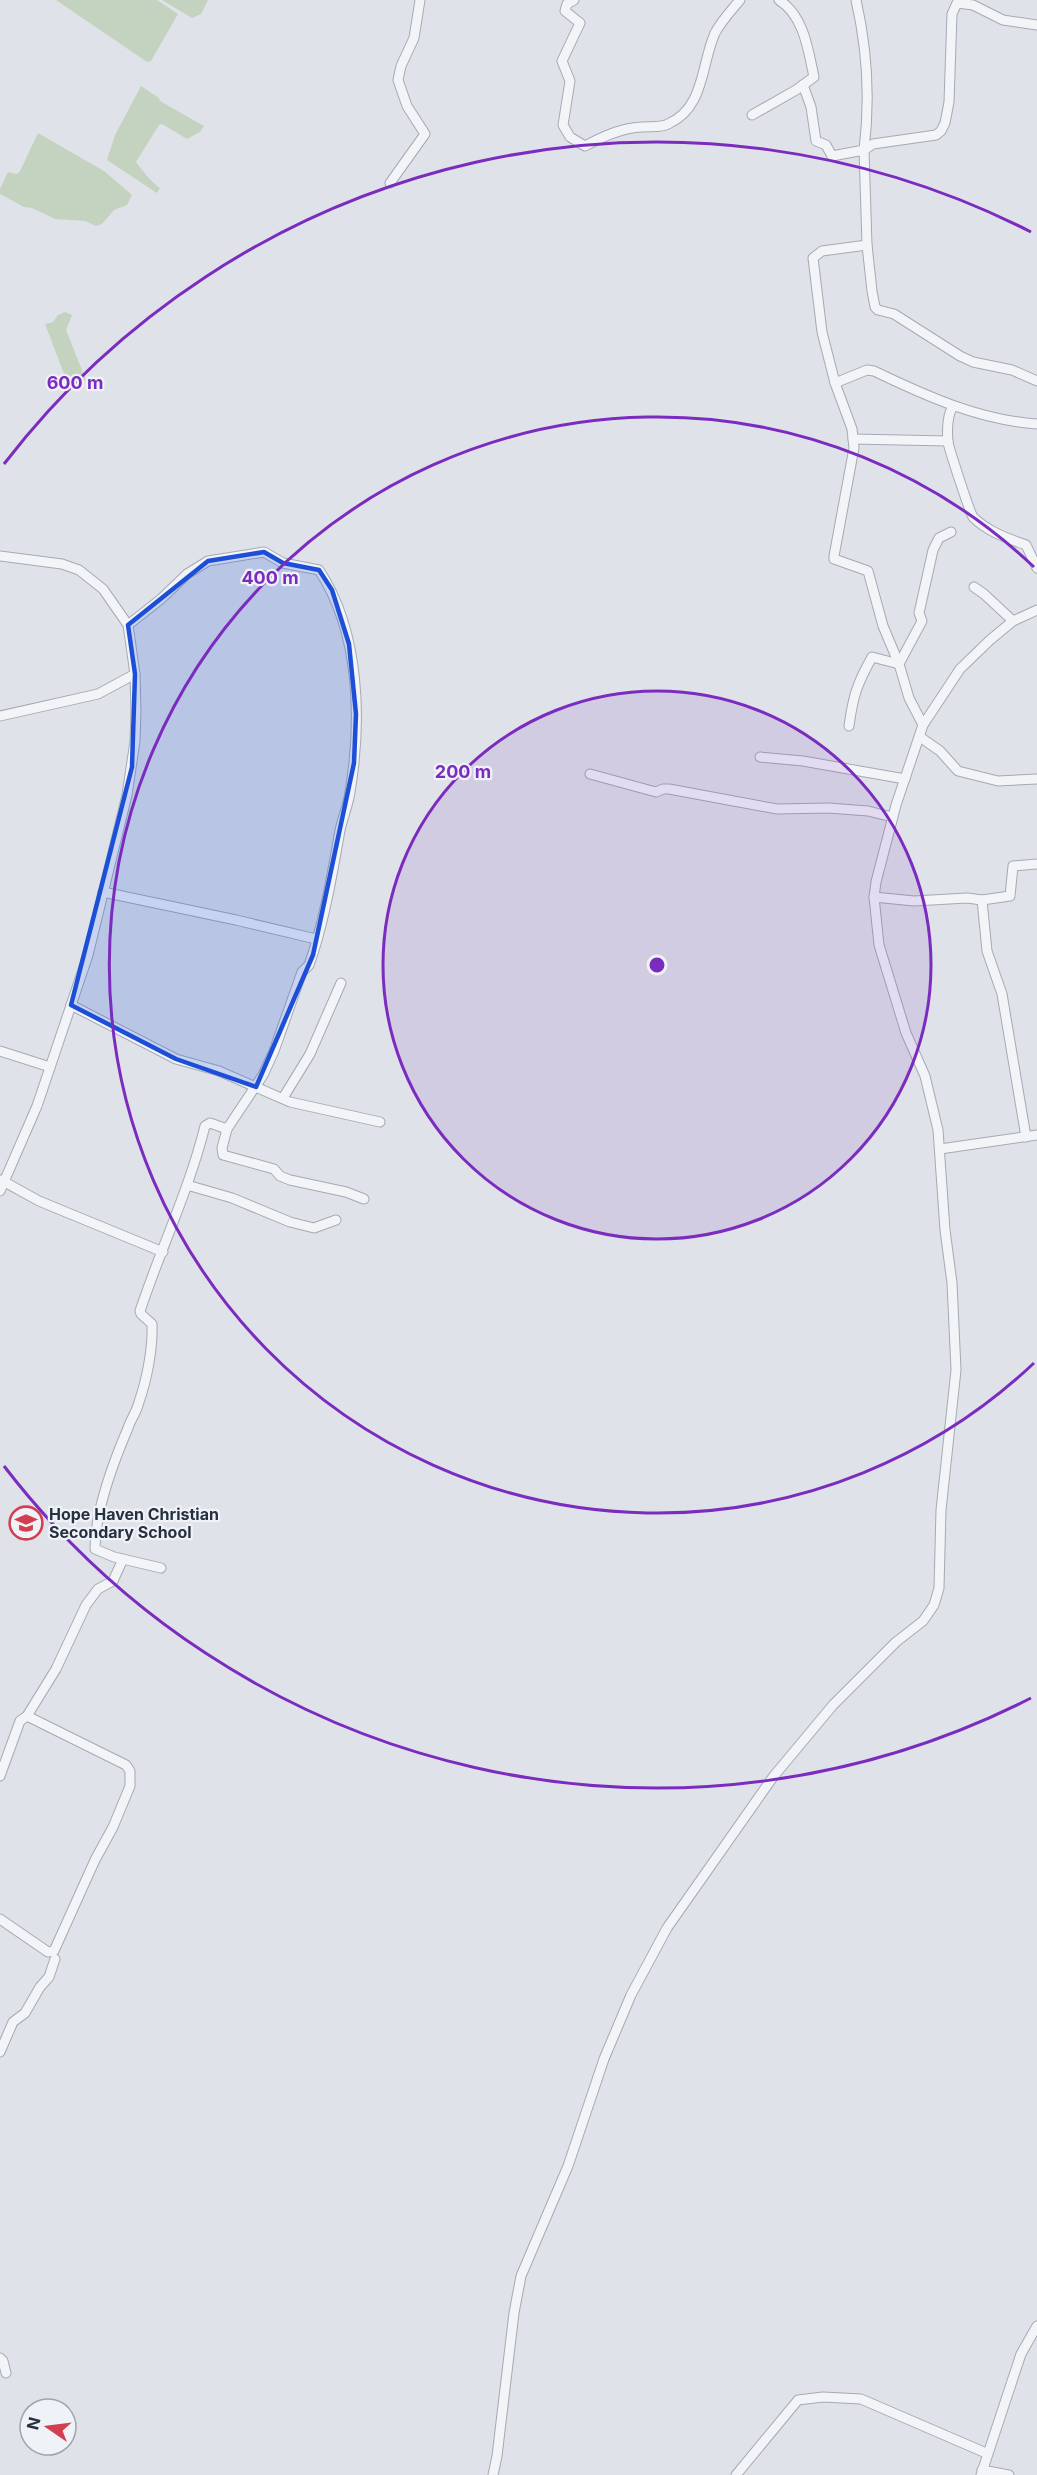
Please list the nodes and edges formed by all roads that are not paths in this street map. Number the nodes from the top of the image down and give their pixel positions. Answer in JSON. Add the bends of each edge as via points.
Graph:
{"nodes":[{"id":1,"x":420,"y":0,"type":"edge"},
{"id":2,"x":574,"y":0,"type":"edge"},
{"id":3,"x":740,"y":0,"type":"edge"},
{"id":4,"x":779,"y":0,"type":"edge"},
{"id":5,"x":856,"y":0,"type":"edge"},
{"id":6,"x":1037,"y":25,"type":"edge"},
{"id":7,"x":803,"y":85,"type":"junction"},
{"id":8,"x":752,"y":115,"type":"dead end"},
{"id":9,"x":864,"y":150,"type":"junction"},
{"id":10,"x":390,"y":183,"type":"dead end"},
{"id":11,"x":867,"y":245,"type":"junction"},
{"id":12,"x":1037,"y":381,"type":"edge"},
{"id":13,"x":835,"y":383,"type":"junction"},
{"id":14,"x":954,"y":406,"type":"junction"},
{"id":15,"x":1037,"y":424,"type":"edge"},
{"id":16,"x":853,"y":439,"type":"junction"},
{"id":17,"x":948,"y":441,"type":"junction"},
{"id":18,"x":951,"y":532,"type":"dead end"},
{"id":19,"x":0,"y":556,"type":"edge"},
{"id":20,"x":1037,"y":568,"type":"edge"},
{"id":21,"x":974,"y":587,"type":"dead end"},
{"id":22,"x":1037,"y":610,"type":"edge"},
{"id":23,"x":1013,"y":621,"type":"junction"},
{"id":24,"x":128,"y":625,"type":"junction"},
{"id":25,"x":899,"y":664,"type":"junction"},
{"id":26,"x":135,"y":674,"type":"junction"},
{"id":27,"x":0,"y":716,"type":"edge"},
{"id":28,"x":923,"y":725,"type":"junction"},
{"id":29,"x":849,"y":726,"type":"dead end"},
{"id":30,"x":920,"y":737,"type":"junction"},
{"id":31,"x":760,"y":756,"type":"dead end"},
{"id":32,"x":590,"y":774,"type":"dead end"},
{"id":33,"x":905,"y":779,"type":"junction"},
{"id":34,"x":1037,"y":779,"type":"edge"},
{"id":35,"x":892,"y":817,"type":"junction"},
{"id":36,"x":1037,"y":864,"type":"edge"},
{"id":37,"x":103,"y":892,"type":"junction"},
{"id":38,"x":874,"y":897,"type":"junction"},
{"id":39,"x":982,"y":900,"type":"junction"},
{"id":40,"x":316,"y":939,"type":"junction"},
{"id":41,"x":341,"y":982,"type":"dead end"},
{"id":42,"x":71,"y":1005,"type":"junction"},
{"id":43,"x":0,"y":1052,"type":"edge"},
{"id":44,"x":50,"y":1067,"type":"junction"},
{"id":45,"x":256,"y":1087,"type":"junction"},
{"id":46,"x":283,"y":1098,"type":"junction"},
{"id":47,"x":380,"y":1122,"type":"dead end"},
{"id":48,"x":227,"y":1129,"type":"junction"},
{"id":49,"x":1037,"y":1135,"type":"edge"},
{"id":50,"x":1026,"y":1137,"type":"junction"},
{"id":51,"x":940,"y":1149,"type":"junction"},
{"id":52,"x":1,"y":1184,"type":"edge"},
{"id":53,"x":187,"y":1185,"type":"junction"},
{"id":54,"x":364,"y":1199,"type":"dead end"},
{"id":55,"x":336,"y":1220,"type":"dead end"},
{"id":56,"x":163,"y":1252,"type":"junction"},
{"id":57,"x":123,"y":1558,"type":"junction"},
{"id":58,"x":161,"y":1568,"type":"dead end"},
{"id":59,"x":27,"y":1716,"type":"junction"},
{"id":60,"x":0,"y":1776,"type":"edge"},
{"id":61,"x":0,"y":1919,"type":"edge"},
{"id":62,"x":55,"y":1959,"type":"dead end"},
{"id":63,"x":0,"y":2052,"type":"edge"},
{"id":64,"x":1035,"y":2333,"type":"edge"},
{"id":65,"x":0,"y":2358,"type":"edge"},
{"id":66,"x":6,"y":2373,"type":"dead end"},
{"id":67,"x":986,"y":2453,"type":"junction"},
{"id":68,"x":981,"y":2473,"type":"edge"},
{"id":69,"x":493,"y":2475,"type":"edge"},
{"id":70,"x":736,"y":2475,"type":"edge"},
{"id":71,"x":1009,"y":2475,"type":"edge"}],
"edges":[{"from":1,"to":10,"type":"street","via":[[414,38],[400,66],[398,80],[407,106],[425,134]]},
{"from":2,"to":3,"type":"street","via":[[565,11],[580,23],[562,61],[570,81],[563,125],[585,147],[617,132],[667,125],[684,114],[696,97],[716,33]]},
{"from":4,"to":7,"type":"street","via":[[799,19],[814,77]]},
{"from":5,"to":9,"type":"street","via":[[865,43]]},
{"from":6,"to":9,"type":"street","via":[[1003,20],[973,5],[957,3],[952,14],[949,102],[941,131],[873,144]]},
{"from":7,"to":8,"type":"street"},
{"from":7,"to":9,"type":"street","via":[[816,141],[826,145],[832,156]]},
{"from":9,"to":11,"type":"street"},
{"from":11,"to":12,"type":"street","via":[[878,310],[894,314],[973,362],[1012,370]]},
{"from":11,"to":13,"type":"street","via":[[822,251],[813,258],[822,332]]},
{"from":13,"to":14,"type":"street","via":[[867,370],[874,371]]},
{"from":13,"to":16,"type":"street"},
{"from":14,"to":15,"type":"street"},
{"from":14,"to":17,"type":"street"},
{"from":16,"to":17,"type":"street"},
{"from":16,"to":25,"type":"street","via":[[834,559],[868,571],[883,626]]},
{"from":17,"to":20,"type":"street","via":[[970,512],[996,533],[1026,545]]},
{"from":18,"to":25,"type":"street","via":[[939,538],[933,550],[919,613],[922,621]]},
{"from":19,"to":24,"type":"street","via":[[79,570],[103,589]]},
{"from":21,"to":23,"type":"street"},
{"from":22,"to":23,"type":"street"},
{"from":23,"to":28,"type":"street","via":[[960,669]]},
{"from":24,"to":26,"type":"street"},
{"from":24,"to":40,"type":"street","via":[[207,561],[240,555],[264,552],[283,563],[319,570],[332,590],[343,621],[353,676],[354,763]]},
{"from":25,"to":28,"type":"street","via":[[909,698]]},
{"from":25,"to":29,"type":"street","via":[[872,657],[852,697]]},
{"from":26,"to":27,"type":"street","via":[[98,694]]},
{"from":26,"to":37,"type":"street","via":[[132,767]]},
{"from":28,"to":30,"type":"street"},
{"from":30,"to":33,"type":"street"},
{"from":30,"to":34,"type":"street","via":[[958,771],[998,781]]},
{"from":31,"to":33,"type":"street"},
{"from":32,"to":35,"type":"street","via":[[656,792],[669,789],[777,809],[828,808]]},
{"from":33,"to":35,"type":"street"},
{"from":35,"to":38,"type":"street"},
{"from":36,"to":39,"type":"street","via":[[1013,866],[1010,896]]},
{"from":37,"to":40,"type":"street"},
{"from":37,"to":42,"type":"street"},
{"from":38,"to":39,"type":"street"},
{"from":38,"to":51,"type":"street","via":[[879,945],[906,1033],[925,1076]]},
{"from":39,"to":50,"type":"street","via":[[987,951],[1002,994]]},
{"from":40,"to":45,"type":"street","via":[[309,965],[302,972],[274,1051]]},
{"from":41,"to":46,"type":"street","via":[[310,1054]]},
{"from":42,"to":44,"type":"street"},
{"from":42,"to":45,"type":"street","via":[[176,1059]]},
{"from":43,"to":44,"type":"street"},
{"from":44,"to":52,"type":"street","via":[[37,1106]]},
{"from":45,"to":46,"type":"street"},
{"from":45,"to":48,"type":"street"},
{"from":46,"to":47,"type":"street"},
{"from":48,"to":53,"type":"street","via":[[210,1123],[205,1126]]},
{"from":48,"to":54,"type":"street","via":[[223,1155],[274,1169],[291,1180]]},
{"from":49,"to":50,"type":"street"},
{"from":50,"to":51,"type":"street"},
{"from":51,"to":69,"type":"street","via":[[956,1370],[941,1510],[939,1588],[934,1605],[923,1621],[896,1642],[833,1705],[773,1777],[667,1928],[631,1995],[604,2059],[568,2166],[521,2276]]},
{"from":52,"to":56,"type":"street"},
{"from":53,"to":55,"type":"street","via":[[314,1228]]},
{"from":53,"to":56,"type":"street"},
{"from":56,"to":57,"type":"street","via":[[140,1311],[153,1330],[139,1403],[106,1488],[95,1539],[97,1551]]},
{"from":57,"to":58,"type":"street"},
{"from":57,"to":59,"type":"street","via":[[114,1581],[98,1589],[87,1605],[56,1669]]},
{"from":59,"to":60,"type":"street","via":[[20,1721]]},
{"from":59,"to":61,"type":"street","via":[[126,1765],[130,1786],[54,1951],[48,1952]]},
{"from":62,"to":63,"type":"street","via":[[49,1977],[25,2013],[13,2022]]},
{"from":64,"to":67,"type":"street","via":[[1021,2354]]},
{"from":65,"to":66,"type":"street"},
{"from":67,"to":68,"type":"street"},
{"from":67,"to":70,"type":"street","via":[[861,2399],[823,2397],[798,2400]]},
{"from":68,"to":71,"type":"street"}]}
